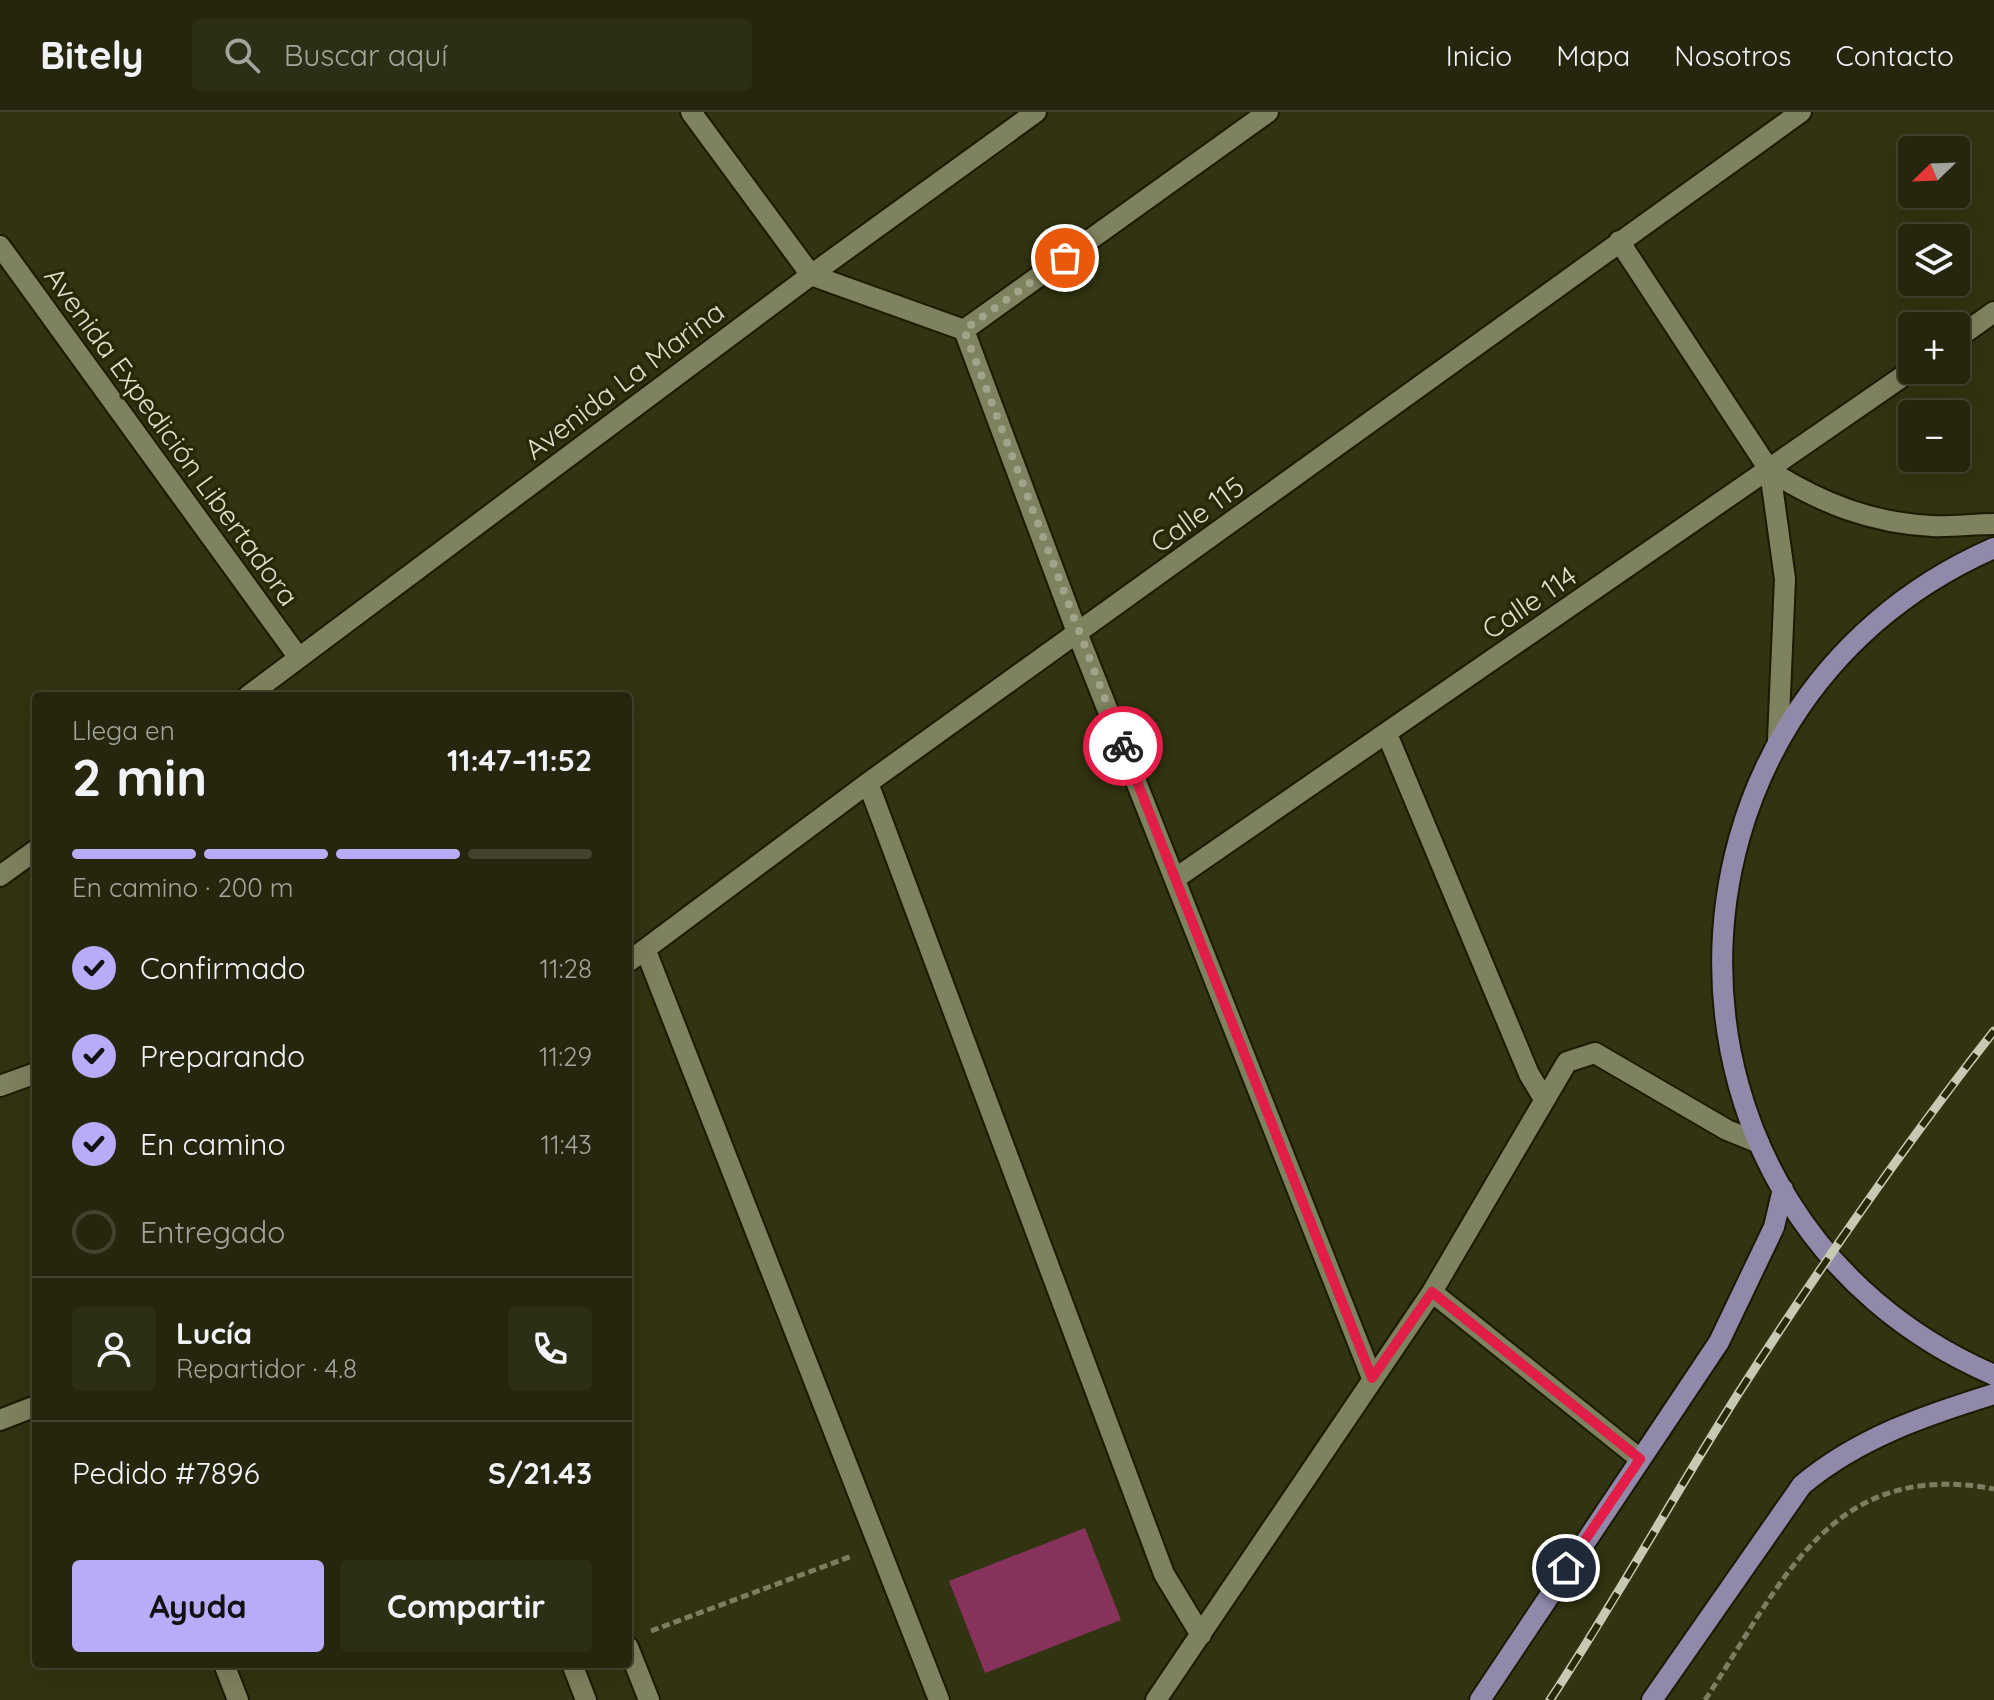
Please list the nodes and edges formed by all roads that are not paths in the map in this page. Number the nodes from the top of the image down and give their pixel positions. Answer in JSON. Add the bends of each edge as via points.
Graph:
{"nodes":[{"id":1,"x":691,"y":112,"type":"edge"},
{"id":2,"x":1036,"y":112,"type":"edge"},
{"id":3,"x":1268,"y":112,"type":"edge"},
{"id":4,"x":1801,"y":112,"type":"edge"},
{"id":5,"x":1619,"y":241,"type":"junction"},
{"id":6,"x":0,"y":246,"type":"edge"},
{"id":7,"x":811,"y":275,"type":"junction"},
{"id":8,"x":1994,"y":312,"type":"edge"},
{"id":9,"x":1970,"y":329,"type":"edge"},
{"id":10,"x":964,"y":330,"type":"junction"},
{"id":11,"x":1898,"y":380,"type":"edge"},
{"id":12,"x":1770,"y":471,"type":"junction"},
{"id":13,"x":1994,"y":524,"type":"edge"},
{"id":14,"x":1994,"y":548,"type":"edge"},
{"id":15,"x":1078,"y":635,"type":"junction"},
{"id":16,"x":299,"y":658,"type":"junction"},
{"id":17,"x":259,"y":692,"type":"edge"},
{"id":18,"x":1387,"y":734,"type":"junction"},
{"id":19,"x":1778,"y":740,"type":"junction"},
{"id":20,"x":868,"y":783,"type":"junction"},
{"id":21,"x":32,"y":853,"type":"edge"},
{"id":22,"x":0,"y":876,"type":"edge"},
{"id":23,"x":1176,"y":878,"type":"junction"},
{"id":24,"x":646,"y":951,"type":"junction"},
{"id":25,"x":632,"y":960,"type":"edge"},
{"id":26,"x":32,"y":1074,"type":"edge"},
{"id":27,"x":0,"y":1086,"type":"edge"},
{"id":28,"x":1544,"y":1099,"type":"junction"},
{"id":29,"x":1759,"y":1143,"type":"junction"},
{"id":30,"x":1783,"y":1189,"type":"junction"},
{"id":31,"x":1432,"y":1292,"type":"junction"},
{"id":32,"x":1994,"y":1375,"type":"edge"},
{"id":33,"x":1372,"y":1378,"type":"junction"},
{"id":34,"x":1994,"y":1394,"type":"edge"},
{"id":35,"x":32,"y":1408,"type":"edge"},
{"id":36,"x":0,"y":1420,"type":"edge"},
{"id":37,"x":1640,"y":1459,"type":"junction"},
{"id":38,"x":1201,"y":1635,"type":"junction"},
{"id":39,"x":635,"y":1641,"type":"edge"},
{"id":40,"x":226,"y":1668,"type":"edge"},
{"id":41,"x":574,"y":1668,"type":"edge"},
{"id":42,"x":238,"y":1700,"type":"edge"},
{"id":43,"x":586,"y":1700,"type":"edge"},
{"id":44,"x":649,"y":1700,"type":"edge"},
{"id":45,"x":939,"y":1700,"type":"edge"},
{"id":46,"x":1156,"y":1700,"type":"edge"},
{"id":47,"x":1480,"y":1700,"type":"edge"},
{"id":48,"x":1652,"y":1700,"type":"edge"}],
"edges":[{"from":1,"to":7,"type":"street"},
{"from":2,"to":7,"type":"street","name":"Avenida La Marina"},
{"from":3,"to":10,"type":"street"},
{"from":4,"to":5,"type":"street","name":"Calle 115"},
{"from":5,"to":12,"type":"street"},
{"from":5,"to":15,"type":"street","name":"Calle 115"},
{"from":6,"to":16,"type":"street","name":"Avenida Expedición Libertadora"},
{"from":7,"to":10,"type":"street"},
{"from":7,"to":16,"type":"street","name":"Avenida La Marina"},
{"from":8,"to":9,"type":"street"},
{"from":10,"to":15,"type":"street"},
{"from":11,"to":12,"type":"street","name":"Calle 114"},
{"from":12,"to":13,"type":"street","via":[[1835,507],[1871,518],[1936,526]]},
{"from":12,"to":18,"type":"street","name":"Calle 114"},
{"from":12,"to":19,"type":"street","via":[[1785,579]]},
{"from":14,"to":19,"type":"main road","via":[[1919,588],[1877,619],[1823,676]]},
{"from":15,"to":20,"type":"street","name":"Calle 115"},
{"from":15,"to":23,"type":"street"},
{"from":16,"to":17,"type":"street","name":"Avenida La Marina"},
{"from":18,"to":23,"type":"street","name":"Calle 114"},
{"from":18,"to":28,"type":"street"},
{"from":19,"to":29,"type":"main road","via":[[1738,836],[1721,939],[1728,1043]]},
{"from":20,"to":24,"type":"street","name":"Calle 115"},
{"from":20,"to":38,"type":"street","via":[[1164,1574]]},
{"from":21,"to":22,"type":"street"},
{"from":23,"to":33,"type":"street"},
{"from":24,"to":25,"type":"street","name":"Calle 115"},
{"from":24,"to":45,"type":"street"},
{"from":26,"to":27,"type":"street"},
{"from":28,"to":29,"type":"street","via":[[1567,1062],[1595,1053]]},
{"from":28,"to":31,"type":"street"},
{"from":29,"to":30,"type":"main road"},
{"from":30,"to":32,"type":"main road","via":[[1831,1257],[1885,1309],[1926,1340]]},
{"from":30,"to":37,"type":"main road","via":[[1774,1227],[1719,1342]]},
{"from":31,"to":33,"type":"street"},
{"from":31,"to":37,"type":"street"},
{"from":33,"to":38,"type":"street"},
{"from":34,"to":48,"type":"main road","via":[[1862,1443],[1802,1485]]},
{"from":35,"to":36,"type":"street"},
{"from":37,"to":47,"type":"main road"},
{"from":38,"to":46,"type":"street"},
{"from":39,"to":44,"type":"street"},
{"from":40,"to":42,"type":"street"},
{"from":41,"to":43,"type":"street"}]}
